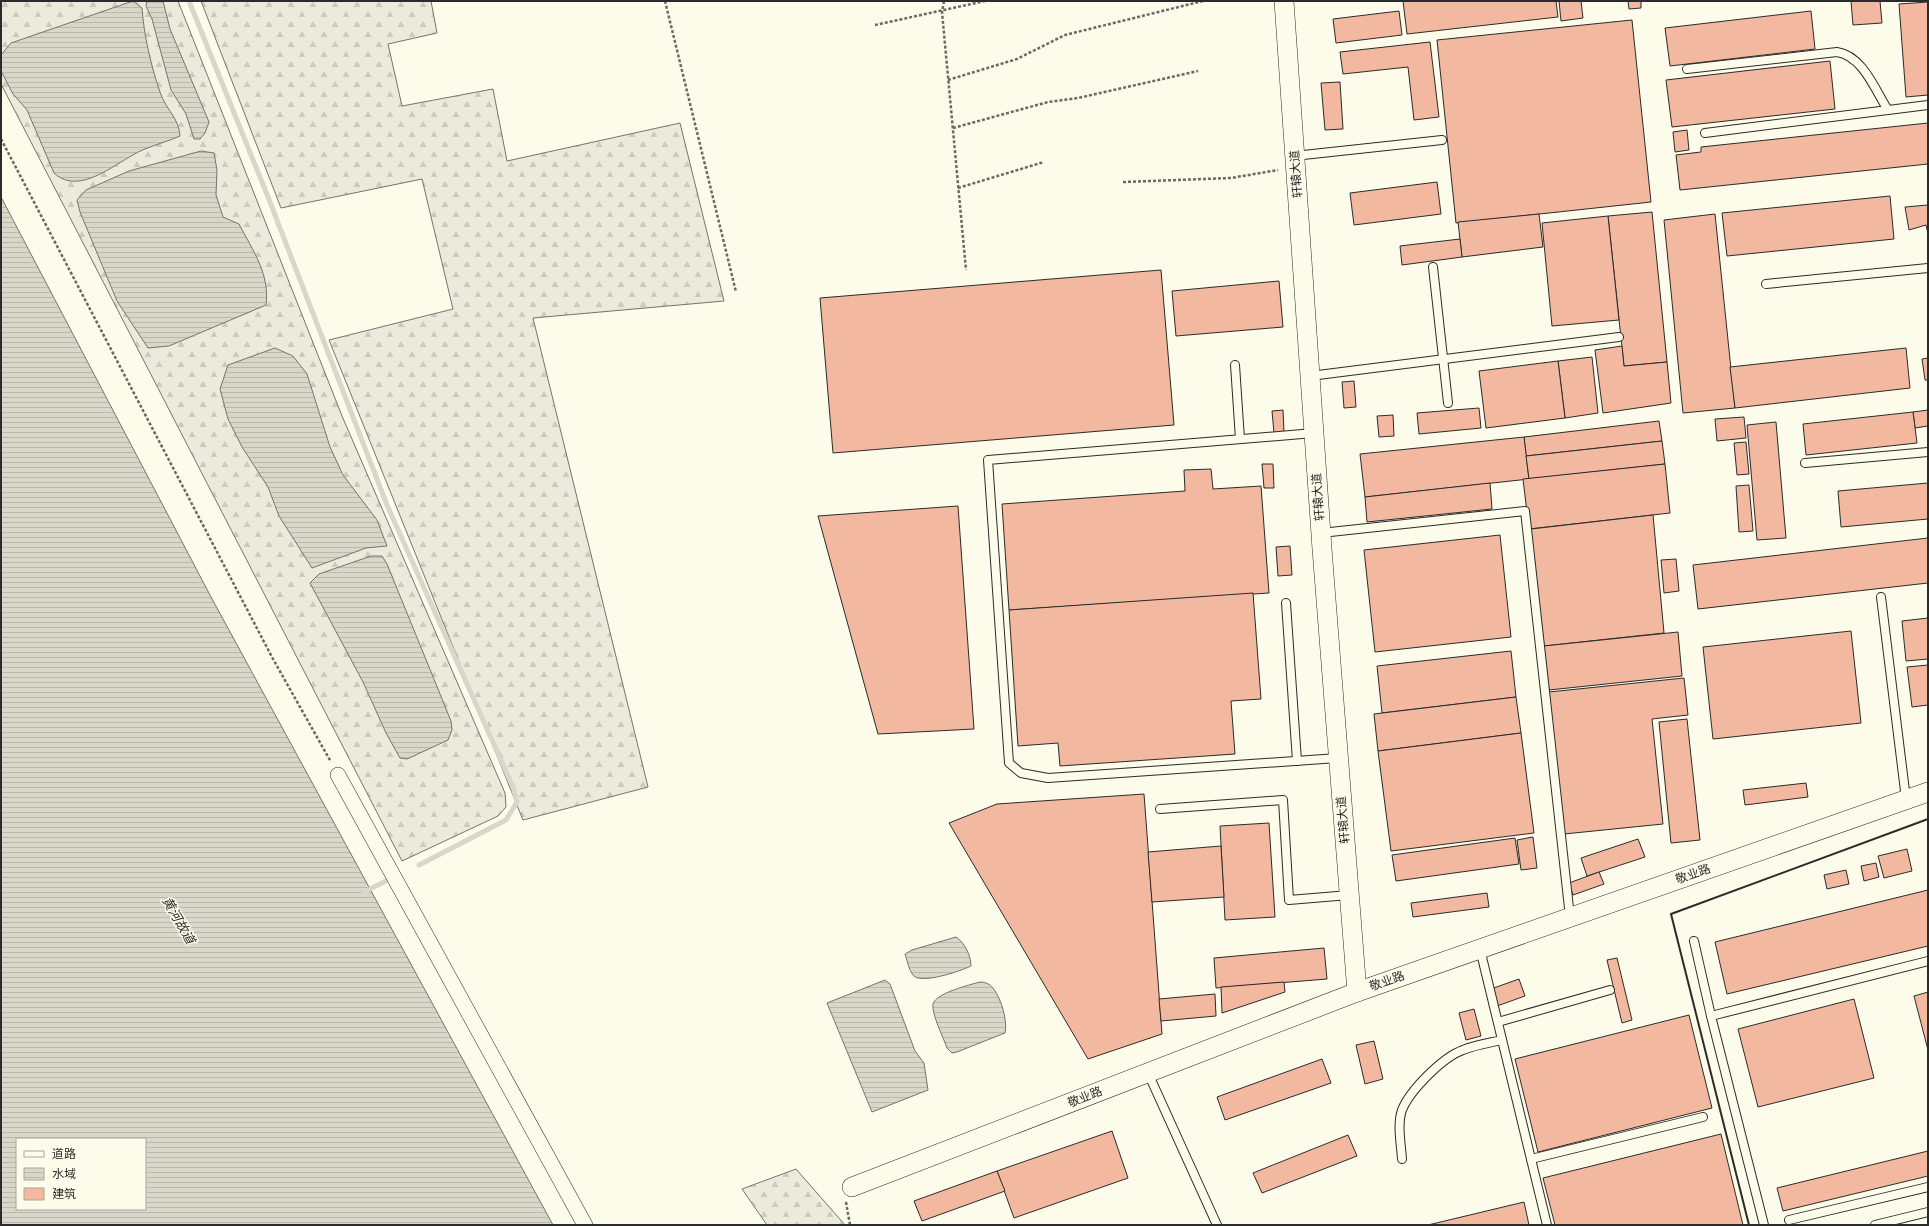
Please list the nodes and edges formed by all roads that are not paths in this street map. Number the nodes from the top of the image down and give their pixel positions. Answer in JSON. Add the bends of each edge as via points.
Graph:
{"nodes":[{"id":1,"x":1284,"y":1,"type":"edge"},
{"id":2,"x":1687,"y":69,"type":"dead end"},
{"id":3,"x":1928,"y":105,"type":"edge"},
{"id":4,"x":1888,"y":110,"type":"junction"},
{"id":5,"x":1705,"y":133,"type":"dead end"},
{"id":6,"x":1442,"y":140,"type":"dead end"},
{"id":7,"x":1295,"y":161,"type":"junction"},
{"id":8,"x":1433,"y":267,"type":"dead end"},
{"id":9,"x":1928,"y":268,"type":"edge"},
{"id":10,"x":1766,"y":284,"type":"dead end"},
{"id":11,"x":1619,"y":337,"type":"dead end"},
{"id":12,"x":1443,"y":359,"type":"junction"},
{"id":13,"x":1235,"y":365,"type":"dead end"},
{"id":14,"x":1310,"y":376,"type":"junction"},
{"id":15,"x":1448,"y":403,"type":"dead end"},
{"id":16,"x":1314,"y":433,"type":"junction"},
{"id":17,"x":1240,"y":439,"type":"junction"},
{"id":18,"x":1928,"y":452,"type":"edge"},
{"id":19,"x":1805,"y":463,"type":"dead end"},
{"id":20,"x":1321,"y":533,"type":"junction"},
{"id":21,"x":1881,"y":597,"type":"dead end"},
{"id":22,"x":1286,"y":603,"type":"dead end"},
{"id":23,"x":1338,"y":758,"type":"junction"},
{"id":24,"x":1297,"y":761,"type":"junction"},
{"id":25,"x":338,"y":775,"type":"road end"},
{"id":26,"x":1928,"y":792,"type":"edge"},
{"id":27,"x":1906,"y":799,"type":"junction"},
{"id":28,"x":1160,"y":809,"type":"dead end"},
{"id":29,"x":1349,"y":895,"type":"junction"},
{"id":30,"x":1570,"y":917,"type":"junction"},
{"id":31,"x":1694,"y":941,"type":"dead end"},
{"id":32,"x":1480,"y":949,"type":"junction"},
{"id":33,"x":1928,"y":961,"type":"edge"},
{"id":34,"x":1610,"y":990,"type":"dead end"},
{"id":35,"x":1357,"y":992,"type":"junction"},
{"id":36,"x":1711,"y":1016,"type":"junction"},
{"id":37,"x":1498,"y":1022,"type":"junction"},
{"id":38,"x":1502,"y":1040,"type":"junction"},
{"id":39,"x":1148,"y":1073,"type":"junction"},
{"id":40,"x":1703,"y":1117,"type":"dead end"},
{"id":41,"x":1402,"y":1159,"type":"dead end"},
{"id":42,"x":1531,"y":1159,"type":"junction"},
{"id":43,"x":852,"y":1187,"type":"dead end"},
{"id":44,"x":1928,"y":1187,"type":"edge"},
{"id":45,"x":1928,"y":1212,"type":"edge"},
{"id":46,"x":1789,"y":1220,"type":"dead end"},
{"id":47,"x":585,"y":1225,"type":"edge"},
{"id":48,"x":1217,"y":1225,"type":"edge"},
{"id":49,"x":1547,"y":1225,"type":"edge"},
{"id":50,"x":1764,"y":1225,"type":"edge"},
{"id":51,"x":1874,"y":1225,"type":"edge"}],
"edges":[{"from":1,"to":7,"type":"street","name":"轩辕大道"},
{"from":2,"to":4,"type":"lane","via":[[1844,53],[1859,64]]},
{"from":3,"to":4,"type":"lane"},
{"from":4,"to":5,"type":"lane"},
{"from":6,"to":7,"type":"lane"},
{"from":7,"to":14,"type":"street","name":"轩辕大道"},
{"from":8,"to":12,"type":"lane"},
{"from":9,"to":10,"type":"lane"},
{"from":11,"to":12,"type":"lane"},
{"from":12,"to":14,"type":"lane"},
{"from":12,"to":15,"type":"lane"},
{"from":13,"to":17,"type":"lane"},
{"from":14,"to":16,"type":"street","name":"轩辕大道"},
{"from":16,"to":17,"type":"lane"},
{"from":16,"to":20,"type":"street","name":"轩辕大道"},
{"from":17,"to":24,"type":"lane","via":[[988,460],[1009,762],[1021,773],[1048,778]]},
{"from":18,"to":19,"type":"lane"},
{"from":20,"to":23,"type":"street","name":"轩辕大道"},
{"from":20,"to":30,"type":"lane","via":[[1525,511]]},
{"from":21,"to":27,"type":"lane"},
{"from":22,"to":24,"type":"lane"},
{"from":23,"to":24,"type":"lane"},
{"from":23,"to":29,"type":"street","name":"轩辕大道"},
{"from":25,"to":47,"type":"street"},
{"from":26,"to":27,"type":"street","name":"敬业路"},
{"from":27,"to":30,"type":"street","name":"敬业路"},
{"from":28,"to":29,"type":"lane","via":[[1283,800],[1289,900]]},
{"from":29,"to":35,"type":"street","name":"轩辕大道"},
{"from":30,"to":32,"type":"street","name":"敬业路"},
{"from":31,"to":36,"type":"lane"},
{"from":32,"to":35,"type":"street","name":"敬业路"},
{"from":32,"to":37,"type":"lane"},
{"from":33,"to":36,"type":"lane"},
{"from":34,"to":37,"type":"lane"},
{"from":35,"to":39,"type":"street","name":"敬业路"},
{"from":36,"to":50,"type":"lane"},
{"from":37,"to":38,"type":"lane"},
{"from":38,"to":41,"type":"lane","via":[[1462,1050],[1438,1066],[1420,1084],[1402,1110]]},
{"from":38,"to":42,"type":"lane"},
{"from":39,"to":43,"type":"street","name":"敬业路"},
{"from":39,"to":48,"type":"lane"},
{"from":40,"to":42,"type":"lane"},
{"from":42,"to":49,"type":"lane"},
{"from":44,"to":46,"type":"lane"},
{"from":45,"to":51,"type":"lane"}]}
